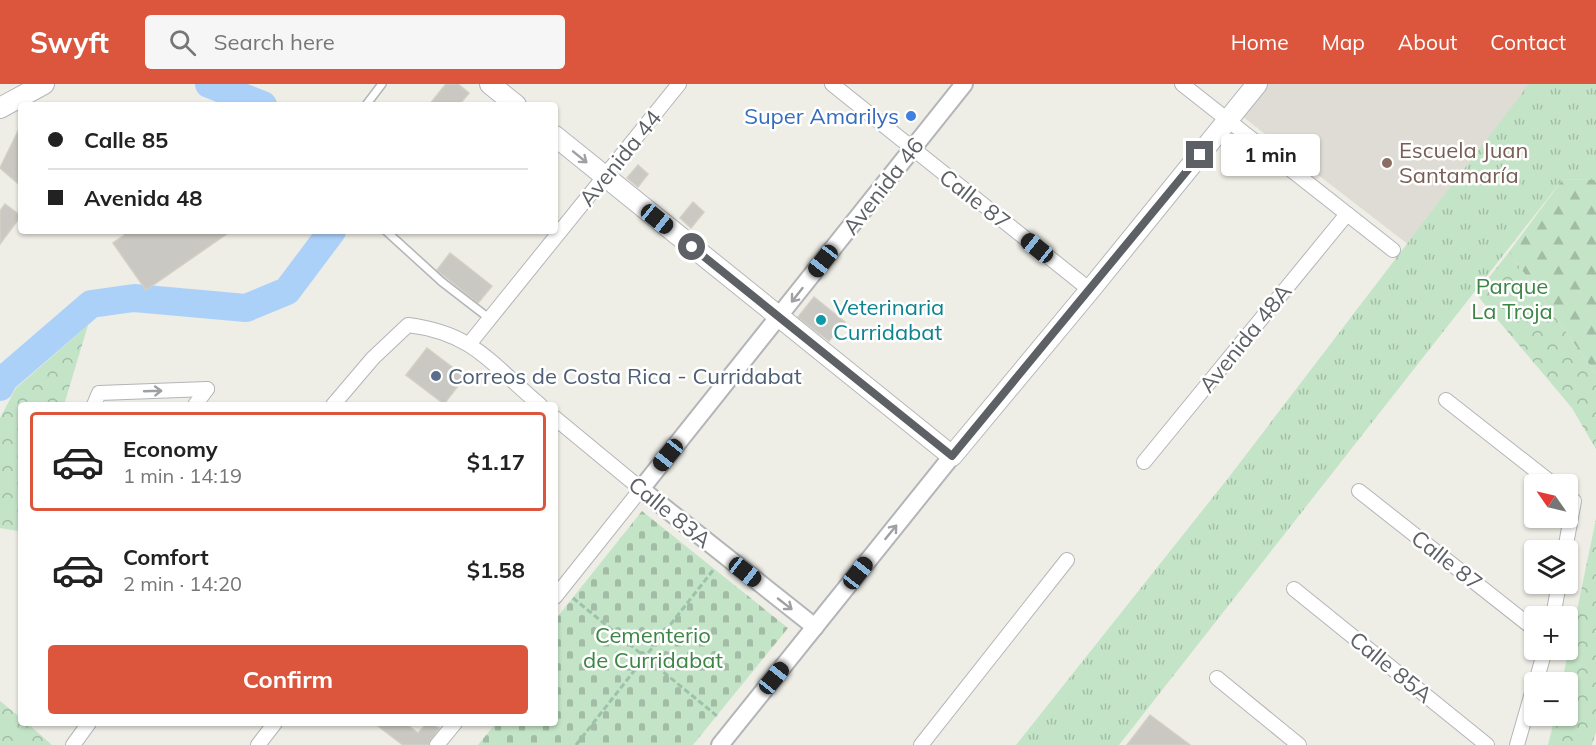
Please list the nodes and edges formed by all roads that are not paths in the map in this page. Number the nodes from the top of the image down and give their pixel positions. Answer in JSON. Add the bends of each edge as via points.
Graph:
{"nodes":[{"id":1,"x":382,"y":84,"type":"edge"},
{"id":2,"x":490,"y":84,"type":"edge"},
{"id":3,"x":679,"y":84,"type":"edge"},
{"id":4,"x":832,"y":84,"type":"edge"},
{"id":5,"x":964,"y":84,"type":"edge"},
{"id":6,"x":1182,"y":84,"type":"edge"},
{"id":7,"x":1257,"y":84,"type":"edge"},
{"id":8,"x":35,"y":86,"type":"edge"},
{"id":9,"x":368,"y":102,"type":"edge"},
{"id":10,"x":512,"y":102,"type":"edge"},
{"id":11,"x":0,"y":108,"type":"edge"},
{"id":12,"x":1227,"y":122,"type":"junction"},
{"id":13,"x":558,"y":138,"type":"edge"},
{"id":14,"x":912,"y":149,"type":"junction"},
{"id":15,"x":605,"y":177,"type":"junction"},
{"id":16,"x":1347,"y":214,"type":"junction"},
{"id":17,"x":389,"y":234,"type":"edge"},
{"id":18,"x":1393,"y":250,"type":"dead end"},
{"id":19,"x":1090,"y":290,"type":"junction"},
{"id":20,"x":779,"y":317,"type":"junction"},
{"id":21,"x":490,"y":319,"type":"junction"},
{"id":22,"x":470,"y":343,"type":"junction"},
{"id":23,"x":96,"y":399,"type":"edge"},
{"id":24,"x":1446,"y":400,"type":"dead end"},
{"id":25,"x":197,"y":402,"type":"edge"},
{"id":26,"x":336,"y":402,"type":"edge"},
{"id":27,"x":531,"y":402,"type":"edge"},
{"id":28,"x":558,"y":420,"type":"edge"},
{"id":29,"x":952,"y":456,"type":"junction"},
{"id":30,"x":1144,"y":462,"type":"dead end"},
{"id":31,"x":1540,"y":474,"type":"edge"},
{"id":32,"x":641,"y":489,"type":"junction"},
{"id":33,"x":1359,"y":491,"type":"dead end"},
{"id":34,"x":1067,"y":560,"type":"dead end"},
{"id":35,"x":1294,"y":589,"type":"dead end"},
{"id":36,"x":558,"y":593,"type":"edge"},
{"id":37,"x":1524,"y":621,"type":"edge"},
{"id":38,"x":815,"y":627,"type":"junction"},
{"id":39,"x":1217,"y":678,"type":"dead end"},
{"id":40,"x":1524,"y":721,"type":"edge"},
{"id":41,"x":87,"y":726,"type":"edge"},
{"id":42,"x":273,"y":726,"type":"edge"},
{"id":43,"x":453,"y":726,"type":"edge"},
{"id":44,"x":73,"y":745,"type":"edge"},
{"id":45,"x":258,"y":745,"type":"edge"},
{"id":46,"x":437,"y":745,"type":"edge"},
{"id":47,"x":720,"y":745,"type":"edge"},
{"id":48,"x":921,"y":745,"type":"edge"},
{"id":49,"x":1299,"y":745,"type":"edge"},
{"id":50,"x":1487,"y":745,"type":"edge"},
{"id":51,"x":1517,"y":745,"type":"edge"}],
"edges":[{"from":1,"to":9,"type":"lane"},
{"from":2,"to":10,"type":"main road"},
{"from":3,"to":15,"type":"street","name":"Avenida 44"},
{"from":4,"to":14,"type":"street","name":"Calle 87"},
{"from":5,"to":14,"type":"street","name":"Avenida 46"},
{"from":6,"to":12,"type":"street"},
{"from":7,"to":12,"type":"main road"},
{"from":8,"to":11,"type":"main road"},
{"from":12,"to":16,"type":"street"},
{"from":12,"to":19,"type":"main road"},
{"from":13,"to":15,"type":"main road","one_way":true},
{"from":14,"to":19,"type":"street","name":"Calle 87"},
{"from":14,"to":20,"type":"street","name":"Avenida 46","one_way":true},
{"from":15,"to":20,"type":"main road"},
{"from":15,"to":21,"type":"street","name":"Avenida 44"},
{"from":16,"to":18,"type":"street"},
{"from":16,"to":30,"type":"street","name":"Avenida 48A"},
{"from":17,"to":21,"type":"lane"},
{"from":19,"to":29,"type":"main road"},
{"from":20,"to":29,"type":"main road"},
{"from":20,"to":32,"type":"street","name":"Avenida 46"},
{"from":21,"to":22,"type":"street","name":"Avenida 44"},
{"from":22,"to":26,"type":"street","via":[[438,329],[408,325],[373,357]]},
{"from":22,"to":27,"type":"street"},
{"from":23,"to":25,"type":"street","one_way":true,"via":[[207,389]]},
{"from":24,"to":31,"type":"street"},
{"from":28,"to":32,"type":"street","name":"Calle 83A"},
{"from":38,"to":29,"type":"street","one_way":true},
{"from":32,"to":36,"type":"street","name":"Avenida 46"},
{"from":32,"to":38,"type":"street","name":"Calle 83A","one_way":true},
{"from":33,"to":37,"type":"street","name":"Calle 87"},
{"from":34,"to":48,"type":"street"},
{"from":35,"to":50,"type":"street","name":"Calle 85A"},
{"from":38,"to":47,"type":"street"},
{"from":39,"to":49,"type":"street"},
{"from":40,"to":51,"type":"street"},
{"from":41,"to":44,"type":"street"},
{"from":42,"to":45,"type":"street"},
{"from":43,"to":46,"type":"street"}]}
